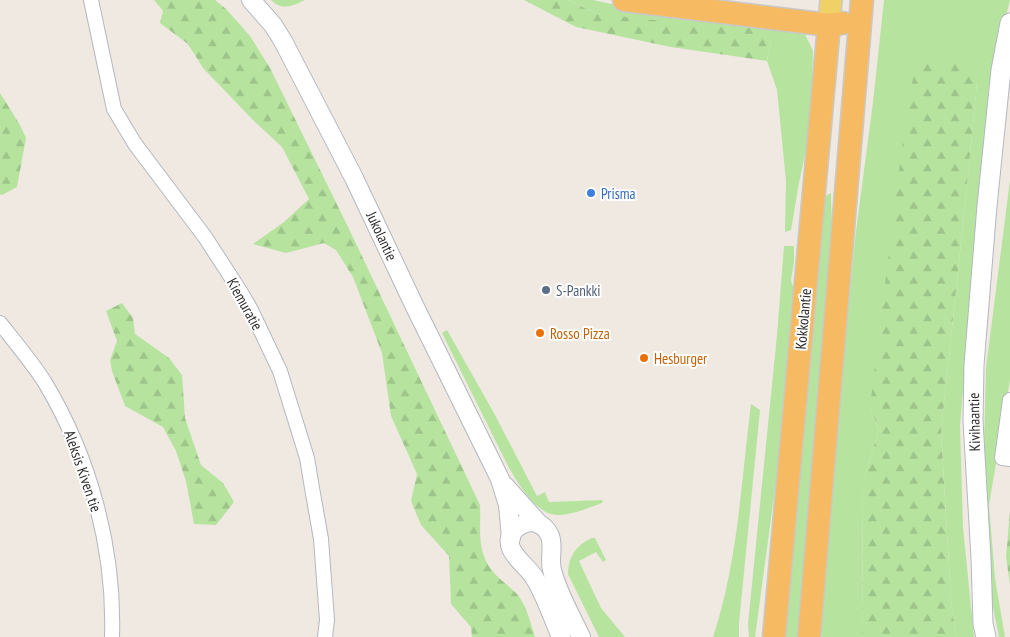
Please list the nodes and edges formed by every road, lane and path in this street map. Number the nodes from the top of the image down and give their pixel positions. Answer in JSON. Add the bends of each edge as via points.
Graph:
{"nodes":[{"id":1,"x":91,"y":0,"type":"edge"},
{"id":2,"x":251,"y":0,"type":"edge"},
{"id":3,"x":624,"y":0,"type":"edge"},
{"id":4,"x":831,"y":0,"type":"edge"},
{"id":5,"x":855,"y":4,"type":"edge"},
{"id":6,"x":1010,"y":23,"type":"edge"},
{"id":7,"x":829,"y":25,"type":"junction"},
{"id":8,"x":1010,"y":105,"type":"edge"},
{"id":9,"x":987,"y":206,"type":"junction"},
{"id":10,"x":0,"y":323,"type":"edge"},
{"id":11,"x":1010,"y":400,"type":"edge"},
{"id":12,"x":1006,"y":458,"type":"edge"},
{"id":13,"x":500,"y":479,"type":"junction"},
{"id":14,"x":540,"y":525,"type":"junction"},
{"id":15,"x":511,"y":538,"type":"junction"},
{"id":16,"x":551,"y":546,"type":"junction"},
{"id":17,"x":518,"y":559,"type":"junction"},
{"id":18,"x":112,"y":637,"type":"edge"},
{"id":19,"x":325,"y":637,"type":"edge"},
{"id":20,"x":561,"y":637,"type":"edge"},
{"id":21,"x":581,"y":637,"type":"edge"},
{"id":22,"x":774,"y":637,"type":"edge"},
{"id":23,"x":810,"y":637,"type":"edge"},
{"id":24,"x":986,"y":637,"type":"edge"}],
"edges":[{"from":1,"to":19,"type":"street","name":"Kiemuratie","via":[[114,109],[135,144],[205,237],[240,291],[280,371],[307,458],[321,539],[327,620]]},
{"from":2,"to":13,"type":"street","name":"Jukolantie","via":[[283,41],[354,178]]},
{"from":3,"to":7,"type":"highway"},
{"from":4,"to":7,"type":"main road","name":"Kokkolantie"},
{"from":5,"to":7,"type":"highway","via":[[848,23]]},
{"from":5,"to":23,"type":"highway"},
{"from":6,"to":9,"type":"main road","name":"Kivihaantie","via":[[1001,70]]},
{"from":7,"to":22,"type":"highway","name":"Kokkolantie"},
{"from":8,"to":9,"type":"main road","name":"Kivihaantie"},
{"from":9,"to":24,"type":"main road","name":"Kivihaantie","via":[[974,365],[973,421]]},
{"from":10,"to":18,"type":"street","name":"Aleksis Kiven tie","via":[[43,381],[82,460],[98,510],[111,577]]},
{"from":11,"to":12,"type":"street"},
{"from":13,"to":14,"type":"street","name":"Jukolantie"},
{"from":13,"to":15,"type":"street","name":"Jukolantie","via":[[508,505]]},
{"from":14,"to":15,"type":"street","via":[[522,524]]},
{"from":14,"to":16,"type":"street","via":[[549,534]]},
{"from":15,"to":17,"type":"street","via":[[511,549]]},
{"from":16,"to":17,"type":"street","via":[[538,562],[527,563]]},
{"from":16,"to":21,"type":"street","via":[[558,590]]},
{"from":17,"to":20,"type":"street","via":[[534,577]]}]}
